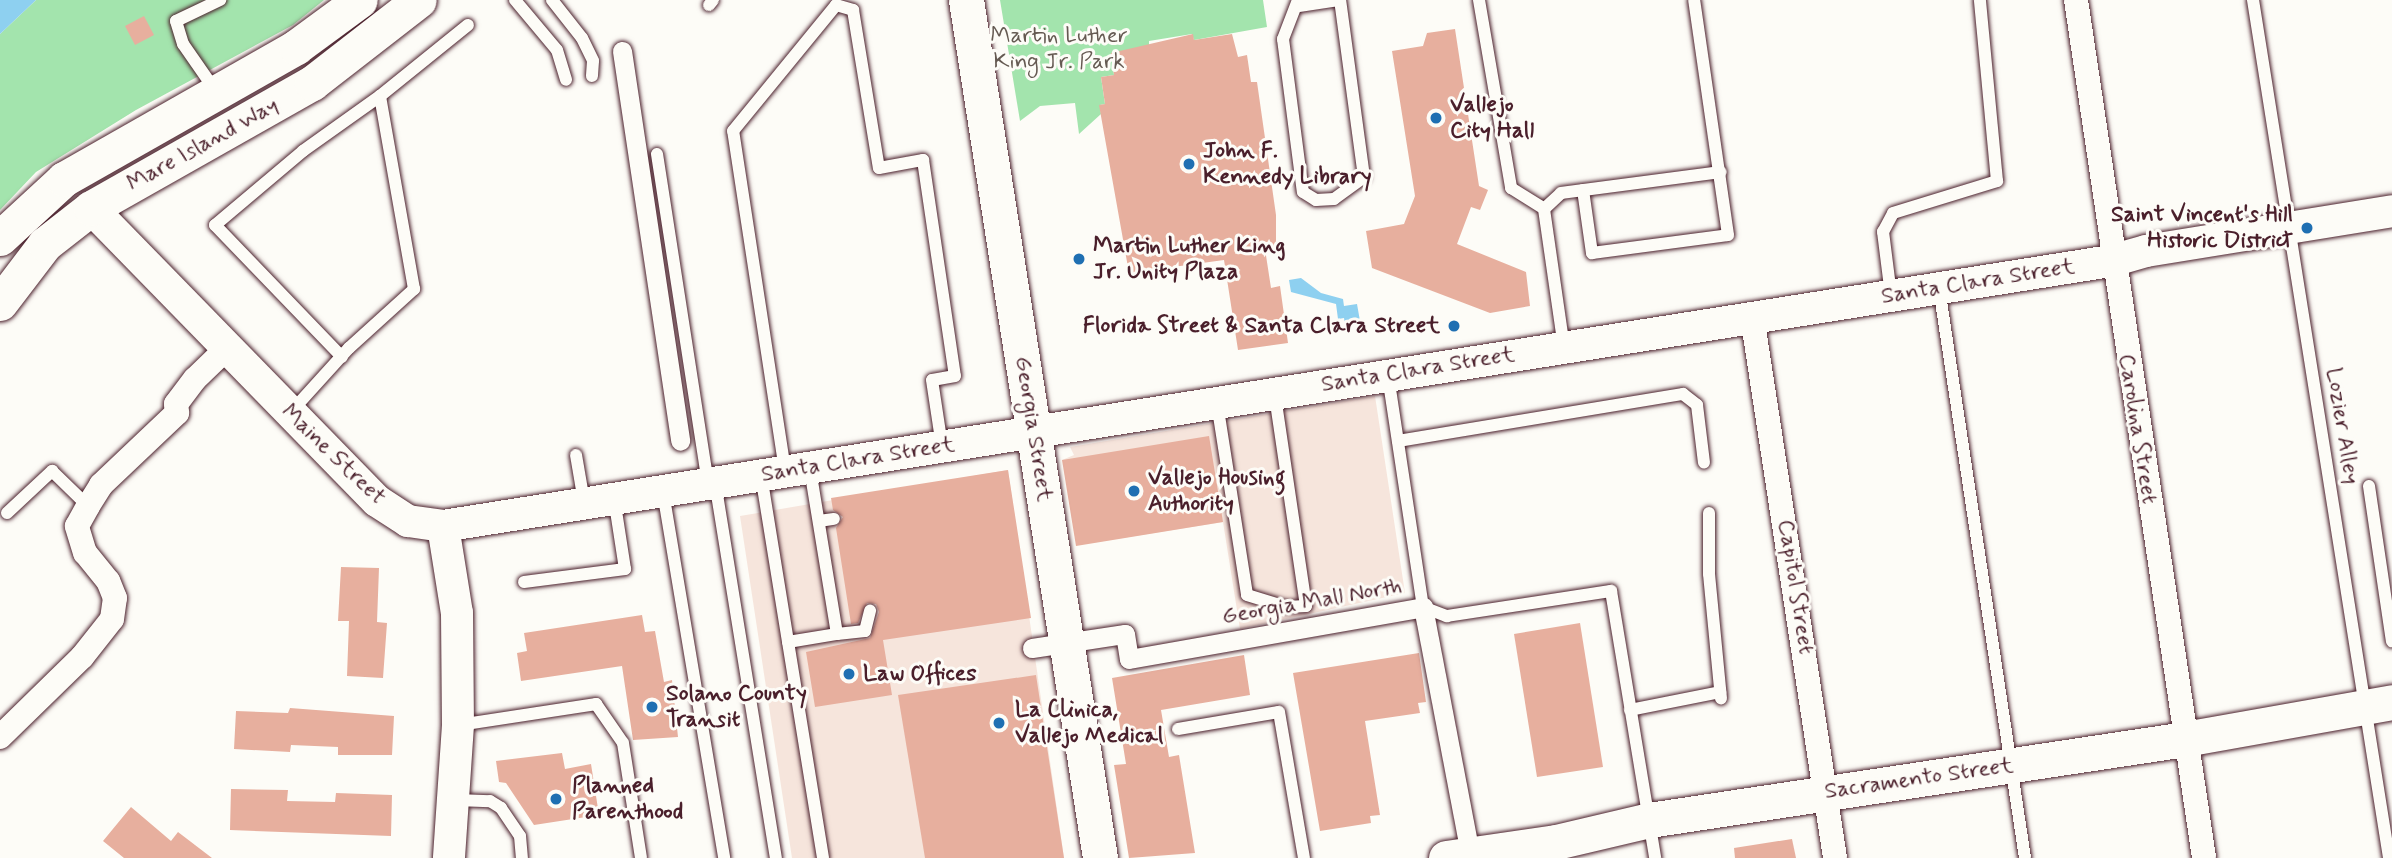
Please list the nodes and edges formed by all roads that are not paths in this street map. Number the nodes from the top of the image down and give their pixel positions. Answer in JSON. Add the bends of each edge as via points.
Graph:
{"nodes":[{"id":1,"x":220,"y":0,"type":"edge"},
{"id":2,"x":360,"y":0,"type":"edge"},
{"id":3,"x":419,"y":0,"type":"edge"},
{"id":4,"x":515,"y":0,"type":"edge"},
{"id":5,"x":552,"y":0,"type":"edge"},
{"id":6,"x":966,"y":0,"type":"edge"},
{"id":7,"x":1339,"y":0,"type":"edge"},
{"id":8,"x":1479,"y":0,"type":"edge"},
{"id":9,"x":1694,"y":0,"type":"edge"},
{"id":10,"x":1980,"y":0,"type":"edge"},
{"id":11,"x":2076,"y":0,"type":"edge"},
{"id":12,"x":2253,"y":0,"type":"edge"},
{"id":13,"x":1298,"y":3,"type":"edge"},
{"id":14,"x":468,"y":25,"type":"dead end"},
{"id":15,"x":622,"y":51,"type":"dead end"},
{"id":16,"x":592,"y":76,"type":"dead end"},
{"id":17,"x":566,"y":80,"type":"dead end"},
{"id":18,"x":216,"y":92,"type":"junction"},
{"id":19,"x":380,"y":96,"type":"junction"},
{"id":20,"x":657,"y":154,"type":"dead end"},
{"id":21,"x":1721,"y":172,"type":"junction"},
{"id":22,"x":64,"y":179,"type":"junction"},
{"id":23,"x":1583,"y":190,"type":"junction"},
{"id":24,"x":91,"y":208,"type":"junction"},
{"id":25,"x":1544,"y":209,"type":"junction"},
{"id":26,"x":2392,"y":211,"type":"edge"},
{"id":27,"x":2289,"y":228,"type":"junction"},
{"id":28,"x":0,"y":238,"type":"edge"},
{"id":29,"x":2111,"y":261,"type":"junction"},
{"id":30,"x":1939,"y":288,"type":"junction"},
{"id":31,"x":1891,"y":295,"type":"junction"},
{"id":32,"x":0,"y":303,"type":"edge"},
{"id":33,"x":1752,"y":316,"type":"junction"},
{"id":34,"x":1564,"y":347,"type":"junction"},
{"id":35,"x":226,"y":349,"type":"junction"},
{"id":36,"x":342,"y":356,"type":"junction"},
{"id":37,"x":1388,"y":375,"type":"junction"},
{"id":38,"x":1275,"y":393,"type":"junction"},
{"id":39,"x":1217,"y":402,"type":"junction"},
{"id":40,"x":290,"y":413,"type":"junction"},
{"id":41,"x":1034,"y":433,"type":"junction"},
{"id":42,"x":680,"y":441,"type":"dead end"},
{"id":43,"x":1398,"y":441,"type":"junction"},
{"id":44,"x":942,"y":447,"type":"junction"},
{"id":45,"x":576,"y":455,"type":"dead end"},
{"id":46,"x":1704,"y":463,"type":"dead end"},
{"id":47,"x":785,"y":471,"type":"junction"},
{"id":48,"x":712,"y":482,"type":"junction"},
{"id":49,"x":2369,"y":486,"type":"dead end"},
{"id":50,"x":663,"y":490,"type":"junction"},
{"id":51,"x":599,"y":500,"type":"junction"},
{"id":52,"x":88,"y":506,"type":"junction"},
{"id":53,"x":7,"y":513,"type":"dead end"},
{"id":54,"x":1709,"y":513,"type":"dead end"},
{"id":55,"x":834,"y":519,"type":"dead end"},
{"id":56,"x":819,"y":521,"type":"junction"},
{"id":57,"x":443,"y":526,"type":"junction"},
{"id":58,"x":524,"y":582,"type":"dead end"},
{"id":59,"x":1423,"y":607,"type":"junction"},
{"id":60,"x":870,"y":611,"type":"dead end"},
{"id":61,"x":837,"y":634,"type":"junction"},
{"id":62,"x":2392,"y":641,"type":"edge"},
{"id":63,"x":788,"y":642,"type":"junction"},
{"id":64,"x":1066,"y":642,"type":"junction"},
{"id":65,"x":1032,"y":648,"type":"dead end"},
{"id":66,"x":2379,"y":704,"type":"edge"},
{"id":67,"x":1630,"y":710,"type":"junction"},
{"id":68,"x":458,"y":725,"type":"junction"},
{"id":69,"x":1178,"y":729,"type":"dead end"},
{"id":70,"x":0,"y":737,"type":"edge"},
{"id":71,"x":2185,"y":739,"type":"junction"},
{"id":72,"x":2011,"y":765,"type":"junction"},
{"id":73,"x":1826,"y":792,"type":"junction"},
{"id":74,"x":456,"y":800,"type":"junction"},
{"id":75,"x":1649,"y":820,"type":"junction"},
{"id":76,"x":1462,"y":857,"type":"edge"},
{"id":77,"x":449,"y":858,"type":"edge"},
{"id":78,"x":522,"y":858,"type":"edge"},
{"id":79,"x":641,"y":858,"type":"edge"},
{"id":80,"x":723,"y":858,"type":"edge"},
{"id":81,"x":776,"y":858,"type":"edge"},
{"id":82,"x":824,"y":858,"type":"edge"},
{"id":83,"x":1100,"y":858,"type":"edge"},
{"id":84,"x":1304,"y":858,"type":"edge"},
{"id":85,"x":1655,"y":858,"type":"edge"},
{"id":86,"x":1835,"y":858,"type":"edge"},
{"id":87,"x":2025,"y":858,"type":"edge"},
{"id":88,"x":2204,"y":858,"type":"edge"},
{"id":89,"x":2389,"y":858,"type":"edge"}],
"edges":[{"from":1,"to":18,"type":"lane","via":[[176,21],[183,44]]},
{"from":2,"to":18,"type":"main road","name":"Mare Island Way","via":[[296,47]]},
{"from":3,"to":24,"type":"main road","name":"Mare Island Way","via":[[312,83]]},
{"from":4,"to":17,"type":"lane","via":[[557,50]]},
{"from":5,"to":16,"type":"lane","via":[[582,38],[593,61]]},
{"from":6,"to":41,"type":"main road","name":"Georgia Street"},
{"from":7,"to":13,"type":"lane"},
{"from":7,"to":13,"type":"lane","via":[[1364,177],[1334,199],[1316,201],[1303,192],[1283,39]]},
{"from":8,"to":25,"type":"lane","via":[[1511,188]]},
{"from":9,"to":21,"type":"lane"},
{"from":10,"to":31,"type":"lane","via":[[1997,181],[1893,214],[1883,232]]},
{"from":11,"to":29,"type":"street","name":"Carolina Street"},
{"from":12,"to":27,"type":"lane","name":"Lozier Alley"},
{"from":14,"to":19,"type":"lane"},
{"from":15,"to":42,"type":"street"},
{"from":18,"to":22,"type":"main road","name":"Mare Island Way"},
{"from":19,"to":36,"type":"lane","via":[[414,289]]},
{"from":19,"to":36,"type":"lane","via":[[303,150],[215,225]]},
{"from":20,"to":48,"type":"lane"},
{"from":21,"to":23,"type":"lane"},
{"from":21,"to":23,"type":"lane","via":[[1728,235],[1592,253]]},
{"from":22,"to":24,"type":"main road","name":"Maine Street"},
{"from":22,"to":28,"type":"main road","name":"Mare Island Way"},
{"from":23,"to":25,"type":"lane","via":[[1561,193]]},
{"from":24,"to":32,"type":"main road","name":"Mare Island Way","via":[[45,244]]},
{"from":24,"to":35,"type":"street","name":"Maine Street"},
{"from":25,"to":34,"type":"lane"},
{"from":26,"to":27,"type":"street","name":"Santa Clara Street"},
{"from":27,"to":29,"type":"street","name":"Santa Clara Street"},
{"from":27,"to":66,"type":"lane","name":"Lozier Alley"},
{"from":29,"to":30,"type":"street","name":"Santa Clara Street"},
{"from":29,"to":71,"type":"street","name":"Carolina Street"},
{"from":30,"to":31,"type":"street","name":"Santa Clara Street"},
{"from":30,"to":72,"type":"lane"},
{"from":31,"to":33,"type":"street","name":"Santa Clara Street"},
{"from":33,"to":34,"type":"street","name":"Santa Clara Street"},
{"from":33,"to":73,"type":"street","name":"Capitol Street"},
{"from":34,"to":37,"type":"street","name":"Santa Clara Street"},
{"from":35,"to":40,"type":"street","name":"Maine Street"},
{"from":35,"to":52,"type":"street","via":[[189,387],[176,404],[177,413],[102,485]]},
{"from":36,"to":40,"type":"lane"},
{"from":37,"to":38,"type":"street","name":"Santa Clara Street"},
{"from":37,"to":43,"type":"lane"},
{"from":38,"to":39,"type":"street","name":"Santa Clara Street"},
{"from":38,"to":39,"type":"lane","via":[[1306,606],[1286,607],[1247,596]]},
{"from":39,"to":41,"type":"street","name":"Santa Clara Street"},
{"from":40,"to":57,"type":"street","name":"Maine Street","via":[[377,500],[408,521]]},
{"from":41,"to":44,"type":"street","name":"Santa Clara Street"},
{"from":41,"to":64,"type":"main road","name":"Georgia Street"},
{"from":43,"to":46,"type":"lane","via":[[1683,394],[1696,405]]},
{"from":43,"to":59,"type":"lane"},
{"from":44,"to":47,"type":"street","name":"Santa Clara Street"},
{"from":44,"to":47,"type":"lane","via":[[932,380],[955,376],[923,160],[879,167],[853,10],[836,5],[733,131]]},
{"from":45,"to":51,"type":"lane"},
{"from":47,"to":48,"type":"street","name":"Santa Clara Street"},
{"from":47,"to":56,"type":"lane"},
{"from":47,"to":63,"type":"lane"},
{"from":48,"to":50,"type":"street","name":"Santa Clara Street"},
{"from":48,"to":81,"type":"lane"},
{"from":49,"to":62,"type":"lane"},
{"from":50,"to":51,"type":"street","name":"Santa Clara Street"},
{"from":50,"to":80,"type":"lane"},
{"from":51,"to":57,"type":"street","name":"Santa Clara Street"},
{"from":51,"to":58,"type":"lane","via":[[625,569]]},
{"from":52,"to":53,"type":"lane","via":[[52,471]]},
{"from":52,"to":70,"type":"street","via":[[77,526],[85,553],[116,598],[112,619],[82,657]]},
{"from":54,"to":67,"type":"lane","via":[[1709,574],[1720,695]]},
{"from":55,"to":56,"type":"lane"},
{"from":56,"to":61,"type":"lane"},
{"from":57,"to":68,"type":"street","via":[[456,584]]},
{"from":59,"to":64,"type":"street","name":"Georgia Mall North","via":[[1129,659],[1125,634]]},
{"from":59,"to":67,"type":"lane","via":[[1447,616],[1611,591]]},
{"from":59,"to":76,"type":"street","name":"Georgia Mall North"},
{"from":60,"to":61,"type":"lane","via":[[865,631]]},
{"from":61,"to":63,"type":"lane"},
{"from":63,"to":82,"type":"lane"},
{"from":64,"to":65,"type":"street"},
{"from":64,"to":83,"type":"main road","name":"Georgia Street"},
{"from":66,"to":71,"type":"main road","name":"Sacramento Street"},
{"from":66,"to":89,"type":"lane","name":"Lozier Alley"},
{"from":67,"to":75,"type":"lane"},
{"from":68,"to":74,"type":"street"},
{"from":68,"to":79,"type":"lane","via":[[596,704],[623,743]]},
{"from":69,"to":84,"type":"lane","via":[[1279,712]]},
{"from":71,"to":72,"type":"main road","name":"Sacramento Street"},
{"from":71,"to":88,"type":"street","name":"Carolina Street"},
{"from":72,"to":73,"type":"main road","name":"Sacramento Street"},
{"from":72,"to":87,"type":"lane"},
{"from":73,"to":75,"type":"main road","name":"Sacramento Street"},
{"from":73,"to":86,"type":"street","name":"Capitol Street"},
{"from":74,"to":77,"type":"street"},
{"from":74,"to":78,"type":"lane","via":[[489,801],[501,808],[520,836]]},
{"from":75,"to":76,"type":"main road","name":"Sacramento Street","via":[[1556,842]]},
{"from":75,"to":85,"type":"lane"}]}
